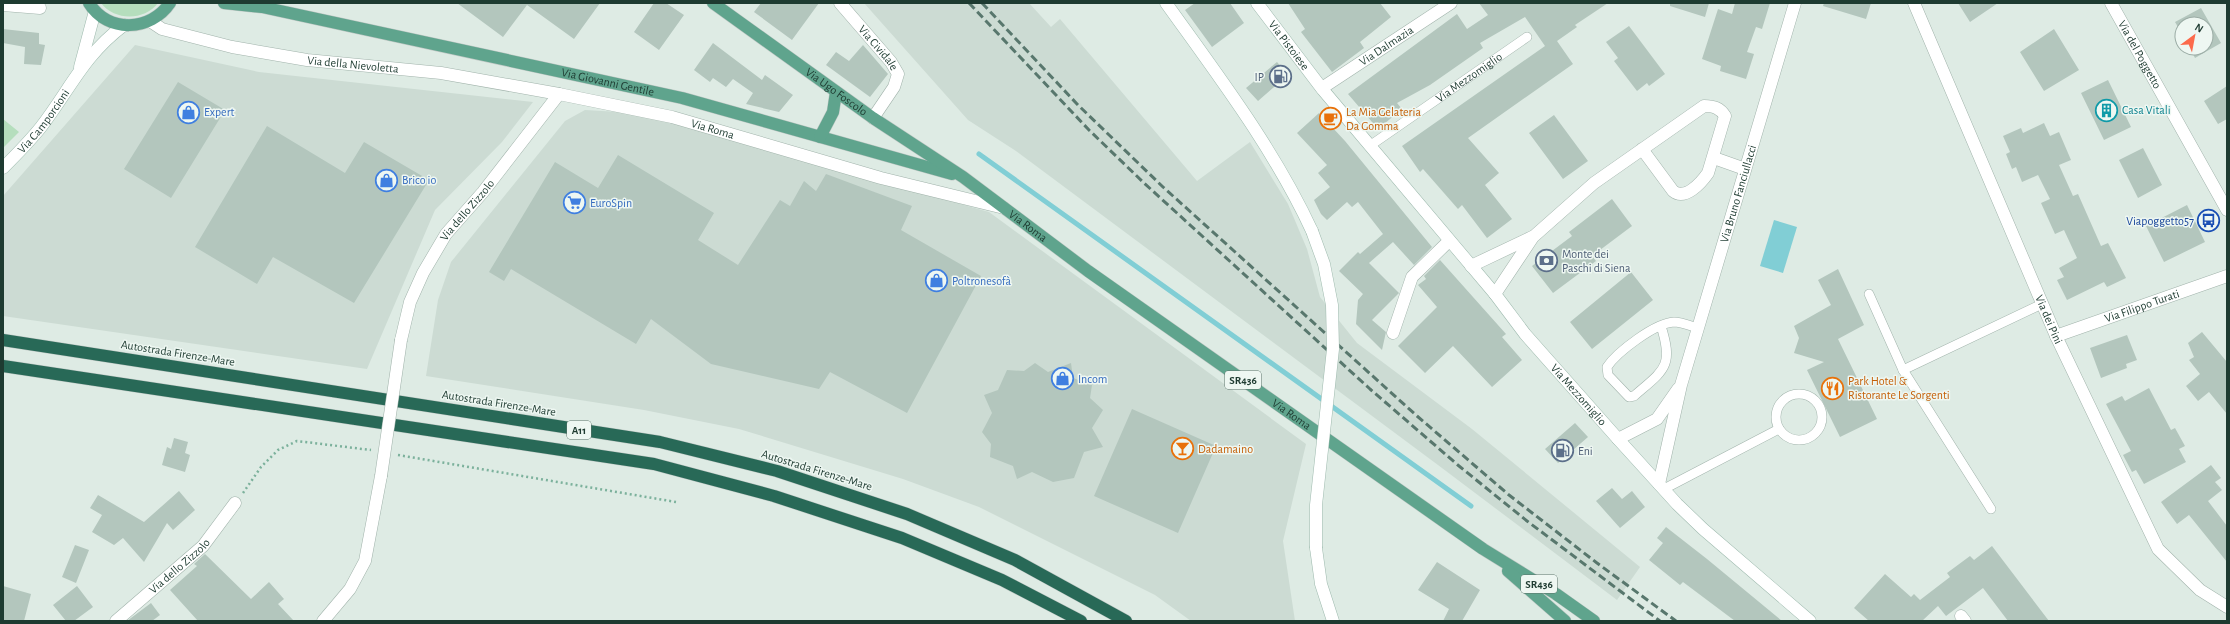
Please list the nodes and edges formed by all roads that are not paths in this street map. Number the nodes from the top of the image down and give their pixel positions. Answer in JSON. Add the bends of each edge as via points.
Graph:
{"nodes":[{"id":1,"x":170,"y":3,"type":"edge"},
{"id":2,"x":179,"y":3,"type":"edge"},
{"id":3,"x":224,"y":3,"type":"edge"},
{"id":4,"x":713,"y":3,"type":"edge"},
{"id":5,"x":840,"y":3,"type":"edge"},
{"id":6,"x":1166,"y":3,"type":"edge"},
{"id":7,"x":1257,"y":3,"type":"edge"},
{"id":8,"x":1451,"y":3,"type":"edge"},
{"id":9,"x":1795,"y":3,"type":"edge"},
{"id":10,"x":1914,"y":3,"type":"edge"},
{"id":11,"x":2111,"y":3,"type":"edge"},
{"id":12,"x":246,"y":4,"type":"edge"},
{"id":13,"x":3,"y":5,"type":"edge"},
{"id":14,"x":92,"y":7,"type":"edge"},
{"id":15,"x":40,"y":8,"type":"dead end"},
{"id":16,"x":150,"y":21,"type":"junction"},
{"id":17,"x":124,"y":25,"type":"junction"},
{"id":18,"x":1527,"y":37,"type":"dead end"},
{"id":19,"x":79,"y":70,"type":"junction"},
{"id":20,"x":1322,"y":88,"type":"junction"},
{"id":21,"x":836,"y":92,"type":"junction"},
{"id":22,"x":559,"y":94,"type":"junction"},
{"id":23,"x":873,"y":118,"type":"junction"},
{"id":24,"x":820,"y":137,"type":"junction"},
{"id":25,"x":1371,"y":145,"type":"junction"},
{"id":26,"x":1642,"y":149,"type":"junction"},
{"id":27,"x":1714,"y":158,"type":"junction"},
{"id":28,"x":3,"y":168,"type":"edge"},
{"id":29,"x":1745,"y":168,"type":"junction"},
{"id":30,"x":963,"y":177,"type":"junction"},
{"id":31,"x":1005,"y":208,"type":"junction"},
{"id":32,"x":2227,"y":210,"type":"edge"},
{"id":33,"x":1533,"y":237,"type":"junction"},
{"id":34,"x":1449,"y":241,"type":"junction"},
{"id":35,"x":1471,"y":266,"type":"junction"},
{"id":36,"x":2227,"y":276,"type":"edge"},
{"id":37,"x":1495,"y":294,"type":"junction"},
{"id":38,"x":1869,"y":294,"type":"dead end"},
{"id":39,"x":2042,"y":304,"type":"junction"},
{"id":40,"x":1661,"y":326,"type":"junction"},
{"id":41,"x":1698,"y":328,"type":"junction"},
{"id":42,"x":1394,"y":333,"type":"dead end"},
{"id":43,"x":2056,"y":336,"type":"junction"},
{"id":44,"x":3,"y":340,"type":"edge"},
{"id":45,"x":3,"y":366,"type":"edge"},
{"id":46,"x":1902,"y":370,"type":"junction"},
{"id":47,"x":1681,"y":385,"type":"junction"},
{"id":48,"x":1779,"y":428,"type":"junction"},
{"id":49,"x":1618,"y":439,"type":"junction"},
{"id":50,"x":1661,"y":487,"type":"junction"},
{"id":51,"x":235,"y":503,"type":"road end"},
{"id":52,"x":1991,"y":509,"type":"dead end"},
{"id":53,"x":1483,"y":549,"type":"junction"},
{"id":54,"x":2227,"y":607,"type":"edge"},
{"id":55,"x":116,"y":621,"type":"edge"},
{"id":56,"x":323,"y":621,"type":"edge"},
{"id":57,"x":1081,"y":621,"type":"edge"},
{"id":58,"x":1126,"y":621,"type":"edge"},
{"id":59,"x":1333,"y":621,"type":"edge"},
{"id":60,"x":1565,"y":621,"type":"edge"},
{"id":61,"x":1594,"y":621,"type":"edge"},
{"id":62,"x":1810,"y":621,"type":"edge"}],
"edges":[{"from":1,"to":2,"type":"main road"},
{"from":1,"to":16,"type":"main road"},
{"from":3,"to":12,"type":"main road","name":"Via Giovanni Gentile"},
{"from":4,"to":21,"type":"main road","name":"Via Ugo Foscolo"},
{"from":5,"to":23,"type":"street","name":"Via Cividale","via":[[891,62],[898,74],[894,87]]},
{"from":6,"to":59,"type":"street","bridge":true,"via":[[1267,146],[1295,193],[1324,264],[1332,305],[1333,349],[1316,505],[1316,548],[1321,584]]},
{"from":7,"to":20,"type":"street","name":"Via Pistoiese"},
{"from":8,"to":20,"type":"street","name":"Via Dalmazia"},
{"from":9,"to":29,"type":"street","name":"Via Bruno Fanciullacci"},
{"from":10,"to":39,"type":"street","name":"Via dei Pini"},
{"from":11,"to":32,"type":"street","name":"Via del Poggetto"},
{"from":12,"to":24,"type":"main road","name":"Via Giovanni Gentile","via":[[682,98]]},
{"from":13,"to":15,"type":"street"},
{"from":14,"to":17,"type":"main road","via":[[109,21]]},
{"from":14,"to":19,"type":"street"},
{"from":16,"to":17,"type":"main road"},
{"from":16,"to":22,"type":"street","name":"Via della Nievoletta","via":[[162,28],[232,47],[307,60],[441,74]]},
{"from":17,"to":19,"type":"street","via":[[107,39]]},
{"from":18,"to":25,"type":"lane","name":"Via Mezzomiglio"},
{"from":19,"to":28,"type":"street","name":"Via Camporcioni","via":[[41,127]]},
{"from":20,"to":25,"type":"street","name":"Via Mezzomiglio"},
{"from":21,"to":23,"type":"main road","name":"Via Ugo Foscolo"},
{"from":21,"to":24,"type":"main road","via":[[833,112]]},
{"from":22,"to":31,"type":"street","name":"Via Roma","via":[[672,117],[881,178]]},
{"from":22,"to":56,"type":"street","name":"Via dello Zizzolo","bridge":true,"via":[[512,156],[446,234],[423,273],[410,302],[401,340],[381,476],[365,561],[350,589]]},
{"from":23,"to":30,"type":"main road","name":"Via Ugo Foscolo"},
{"from":24,"to":30,"type":"main road","name":"Via Giovanni Gentile"},
{"from":25,"to":34,"type":"street","name":"Via Mezzomiglio"},
{"from":26,"to":27,"type":"street","via":[[1678,195],[1683,195],[1703,180]]},
{"from":26,"to":27,"type":"street","via":[[1704,106],[1713,106],[1725,116]]},
{"from":26,"to":33,"type":"street","via":[[1594,183]]},
{"from":27,"to":29,"type":"street"},
{"from":29,"to":41,"type":"street","name":"Via Bruno Fanciullacci"},
{"from":30,"to":31,"type":"main road","name":"Via Roma","number":"SR436"},
{"from":31,"to":53,"type":"main road","name":"Via Roma","number":"SR436","via":[[1088,271]]},
{"from":33,"to":35,"type":"street"},
{"from":33,"to":37,"type":"street"},
{"from":34,"to":35,"type":"street","name":"Via Mezzomiglio"},
{"from":34,"to":42,"type":"street","via":[[1412,277]]},
{"from":35,"to":37,"type":"street","name":"Via Mezzomiglio"},
{"from":36,"to":43,"type":"street","name":"Via Filippo Turati"},
{"from":37,"to":49,"type":"street","name":"Via Mezzomiglio","via":[[1525,334]]},
{"from":38,"to":46,"type":"lane"},
{"from":39,"to":43,"type":"street","name":"Via dei Pini"},
{"from":39,"to":46,"type":"lane"},
{"from":40,"to":40,"type":"lane","via":[[1649,331],[1612,359],[1607,367],[1608,375],[1629,397],[1634,396],[1660,374],[1664,366],[1668,348]]},
{"from":40,"to":41,"type":"lane","via":[[1675,322]]},
{"from":41,"to":47,"type":"street","name":"Via Bruno Fanciullacci"},
{"from":43,"to":54,"type":"street","name":"Via dei Pini","via":[[2158,549],[2200,590]]},
{"from":44,"to":58,"type":"highway","name":"Autostrada Firenze-Mare","number":"A11","via":[[660,442],[777,471],[907,514],[943,529],[1015,560]]},
{"from":45,"to":57,"type":"highway","number":"A11","via":[[654,464],[774,496],[902,538],[1002,580]]},
{"from":46,"to":52,"type":"lane"},
{"from":47,"to":49,"type":"street","name":"Via Bruno Fanciullacci","via":[[1657,418]]},
{"from":47,"to":50,"type":"street","name":"Via Bruno Fanciullacci"},
{"from":48,"to":48,"type":"lane","via":[[1790,439],[1806,440],[1819,431],[1823,416],[1821,408],[1811,397],[1796,394],[1789,396],[1778,406],[1776,421]]},
{"from":48,"to":50,"type":"lane"},
{"from":49,"to":50,"type":"street","name":"Via Mezzomiglio"},
{"from":50,"to":62,"type":"street","name":"Via Mezzomiglio","via":[[1703,530]]},
{"from":51,"to":55,"type":"street","name":"Via dello Zizzolo","via":[[203,546]]},
{"from":53,"to":60,"type":"main road","name":"Via Roma","number":"SR436"},
{"from":53,"to":61,"type":"main road","name":"Via Roma","number":"SR436"}]}
